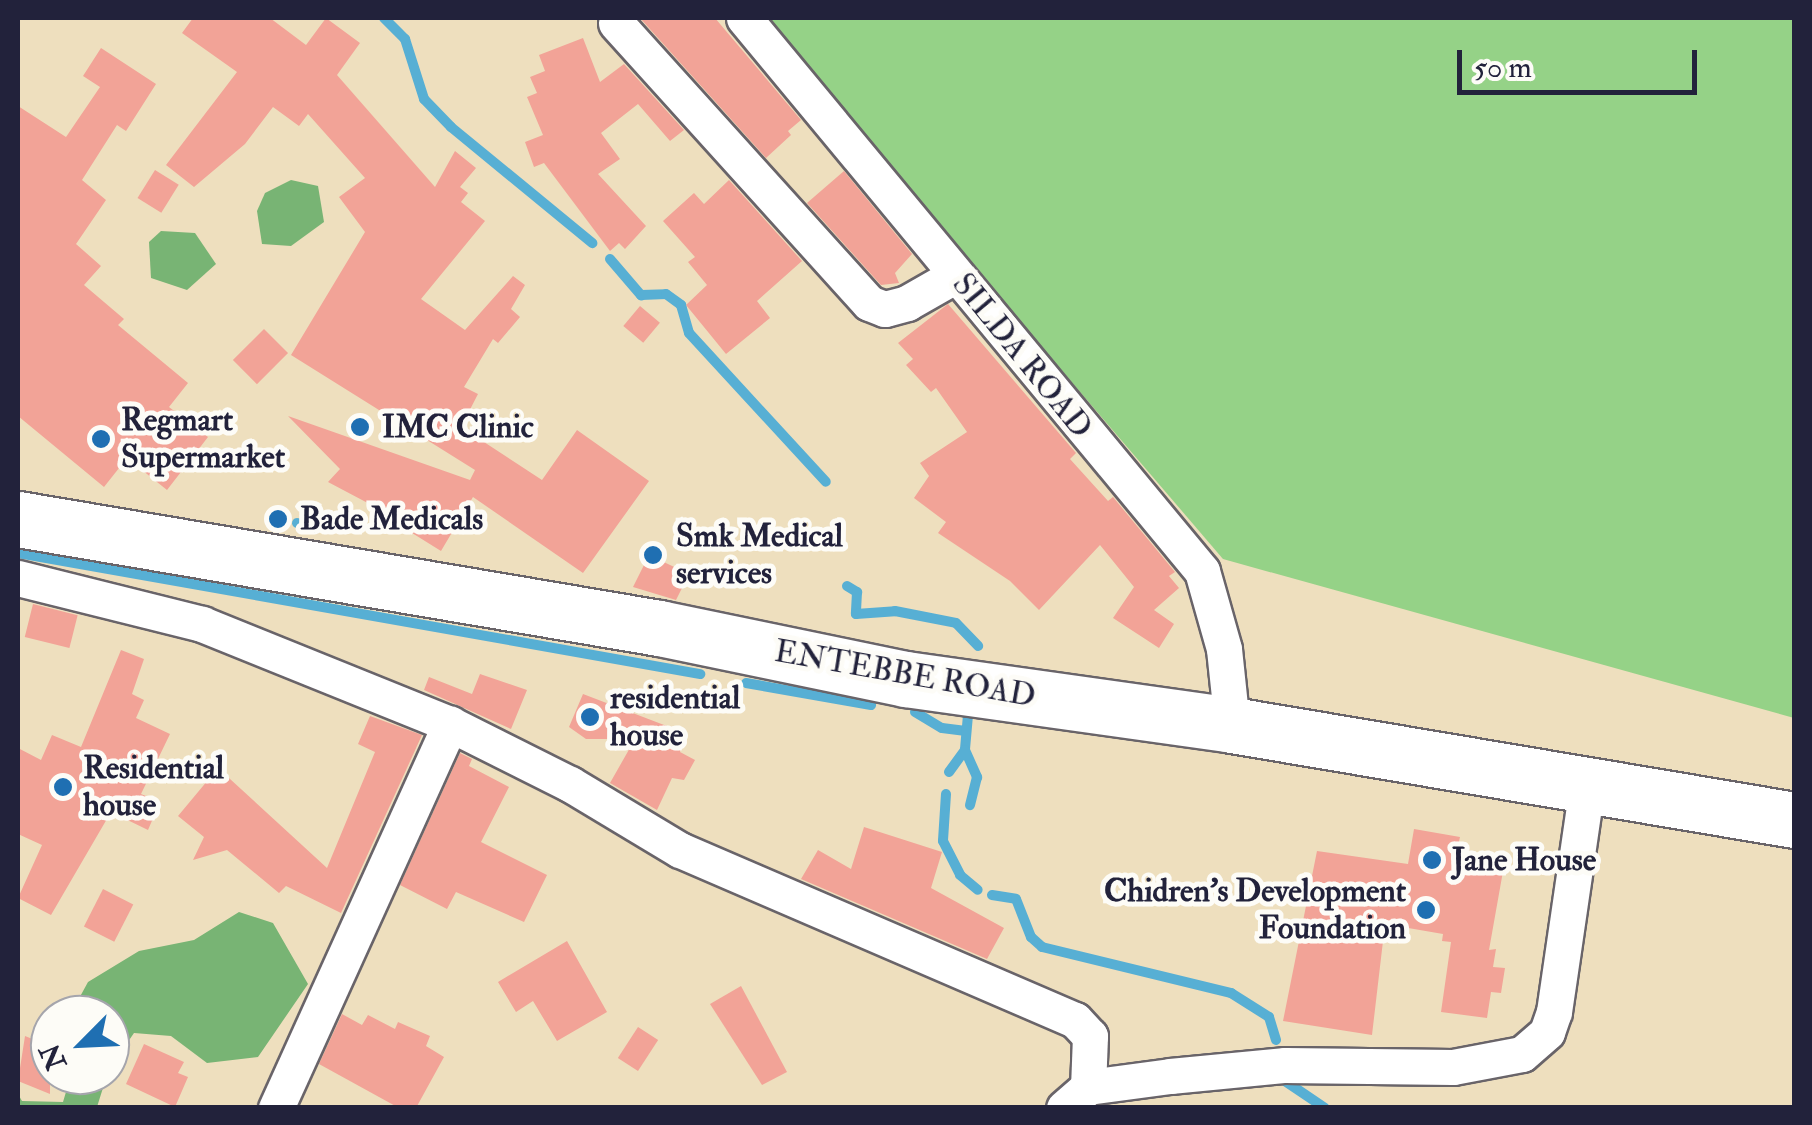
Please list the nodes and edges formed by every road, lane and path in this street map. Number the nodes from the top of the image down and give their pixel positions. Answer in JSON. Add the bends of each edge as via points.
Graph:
{"nodes":[{"id":1,"x":744,"y":18,"type":"edge"},
{"id":2,"x":616,"y":23,"type":"dead end"},
{"id":3,"x":956,"y":276,"type":"junction"},
{"id":4,"x":18,"y":519,"type":"edge"},
{"id":5,"x":18,"y":578,"type":"edge"},
{"id":6,"x":450,"y":724,"type":"junction"},
{"id":7,"x":1232,"y":725,"type":"junction"},
{"id":8,"x":1587,"y":787,"type":"junction"},
{"id":9,"x":1794,"y":820,"type":"edge"},
{"id":10,"x":1076,"y":1098,"type":"edge"},
{"id":11,"x":276,"y":1108,"type":"edge"}],
"edges":[{"from":1,"to":3,"type":"street","name":"SILDA ROAD"},
{"from":2,"to":3,"type":"street","via":[[869,303],[885,310]]},
{"from":3,"to":7,"type":"street","name":"SILDA ROAD","via":[[1202,571],[1224,649]]},
{"from":4,"to":7,"type":"main road","name":"ENTEBBE ROAD","via":[[659,628],[906,679]]},
{"from":5,"to":6,"type":"street","via":[[202,624]]},
{"from":6,"to":10,"type":"street","via":[[570,784],[680,850],[1075,1020],[1090,1036]]},
{"from":6,"to":11,"type":"street"},
{"from":7,"to":8,"type":"main road","name":"ENTEBBE ROAD"},
{"from":8,"to":9,"type":"main road","name":"ENTEBBE ROAD"},
{"from":8,"to":10,"type":"street","via":[[1554,1012],[1547,1032],[1522,1054],[1453,1067],[1285,1065]]}]}
